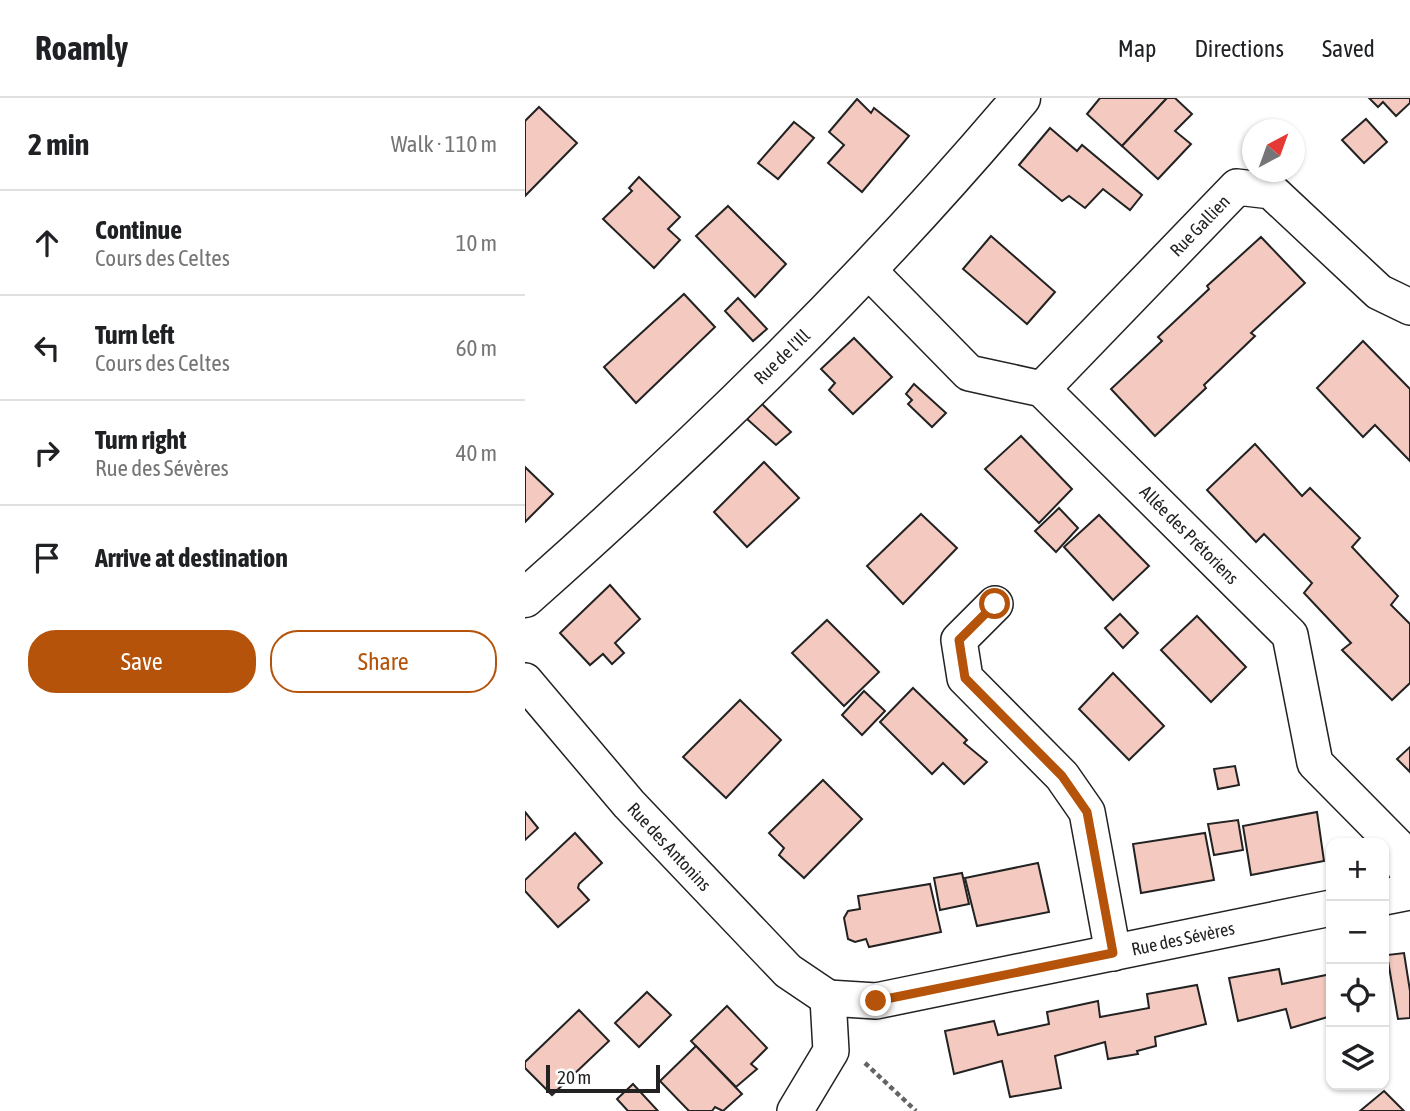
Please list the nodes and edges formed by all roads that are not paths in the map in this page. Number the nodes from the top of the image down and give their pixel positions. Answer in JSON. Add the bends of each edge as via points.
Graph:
{"nodes":[{"id":1,"x":1021,"y":98,"type":"edge"},
{"id":2,"x":869,"y":271,"type":"junction"},
{"id":3,"x":1410,"y":307,"type":"edge"},
{"id":4,"x":1042,"y":389,"type":"junction"},
{"id":5,"x":525,"y":598,"type":"edge"},
{"id":6,"x":995,"y":604,"type":"dead end"},
{"id":7,"x":525,"y":681,"type":"edge"},
{"id":8,"x":1410,"y":880,"type":"edge"},
{"id":9,"x":1410,"y":892,"type":"edge"},
{"id":10,"x":1389,"y":896,"type":"edge"},
{"id":11,"x":1326,"y":909,"type":"edge"},
{"id":12,"x":1113,"y":953,"type":"junction"},
{"id":13,"x":828,"y":998,"type":"junction"},
{"id":14,"x":795,"y":1111,"type":"edge"}],
"edges":[{"from":1,"to":2,"type":"street","name":"Rue de l'Ill"},
{"from":2,"to":4,"type":"street","via":[[969,373]]},
{"from":2,"to":5,"type":"street","name":"Rue de l'Ill","via":[[635,500]]},
{"from":3,"to":4,"type":"street","name":"Rue Gallien","via":[[1379,292],[1271,191],[1237,187]]},
{"from":4,"to":8,"type":"street","name":"Allée des Prétoriens","via":[[1290,635],[1315,762],[1396,845]]},
{"from":6,"to":12,"type":"street","via":[[959,640],[965,678],[1062,776],[1087,812]]},
{"from":7,"to":13,"type":"street","name":"Rue des Antonins","via":[[629,804],[778,962]]},
{"from":9,"to":10,"type":"street"},
{"from":11,"to":12,"type":"street","name":"Rue des Sévères"},
{"from":12,"to":13,"type":"street","name":"Rue des Sévères","via":[[876,1001]]},
{"from":13,"to":14,"type":"street","via":[[831,1051]]}]}
